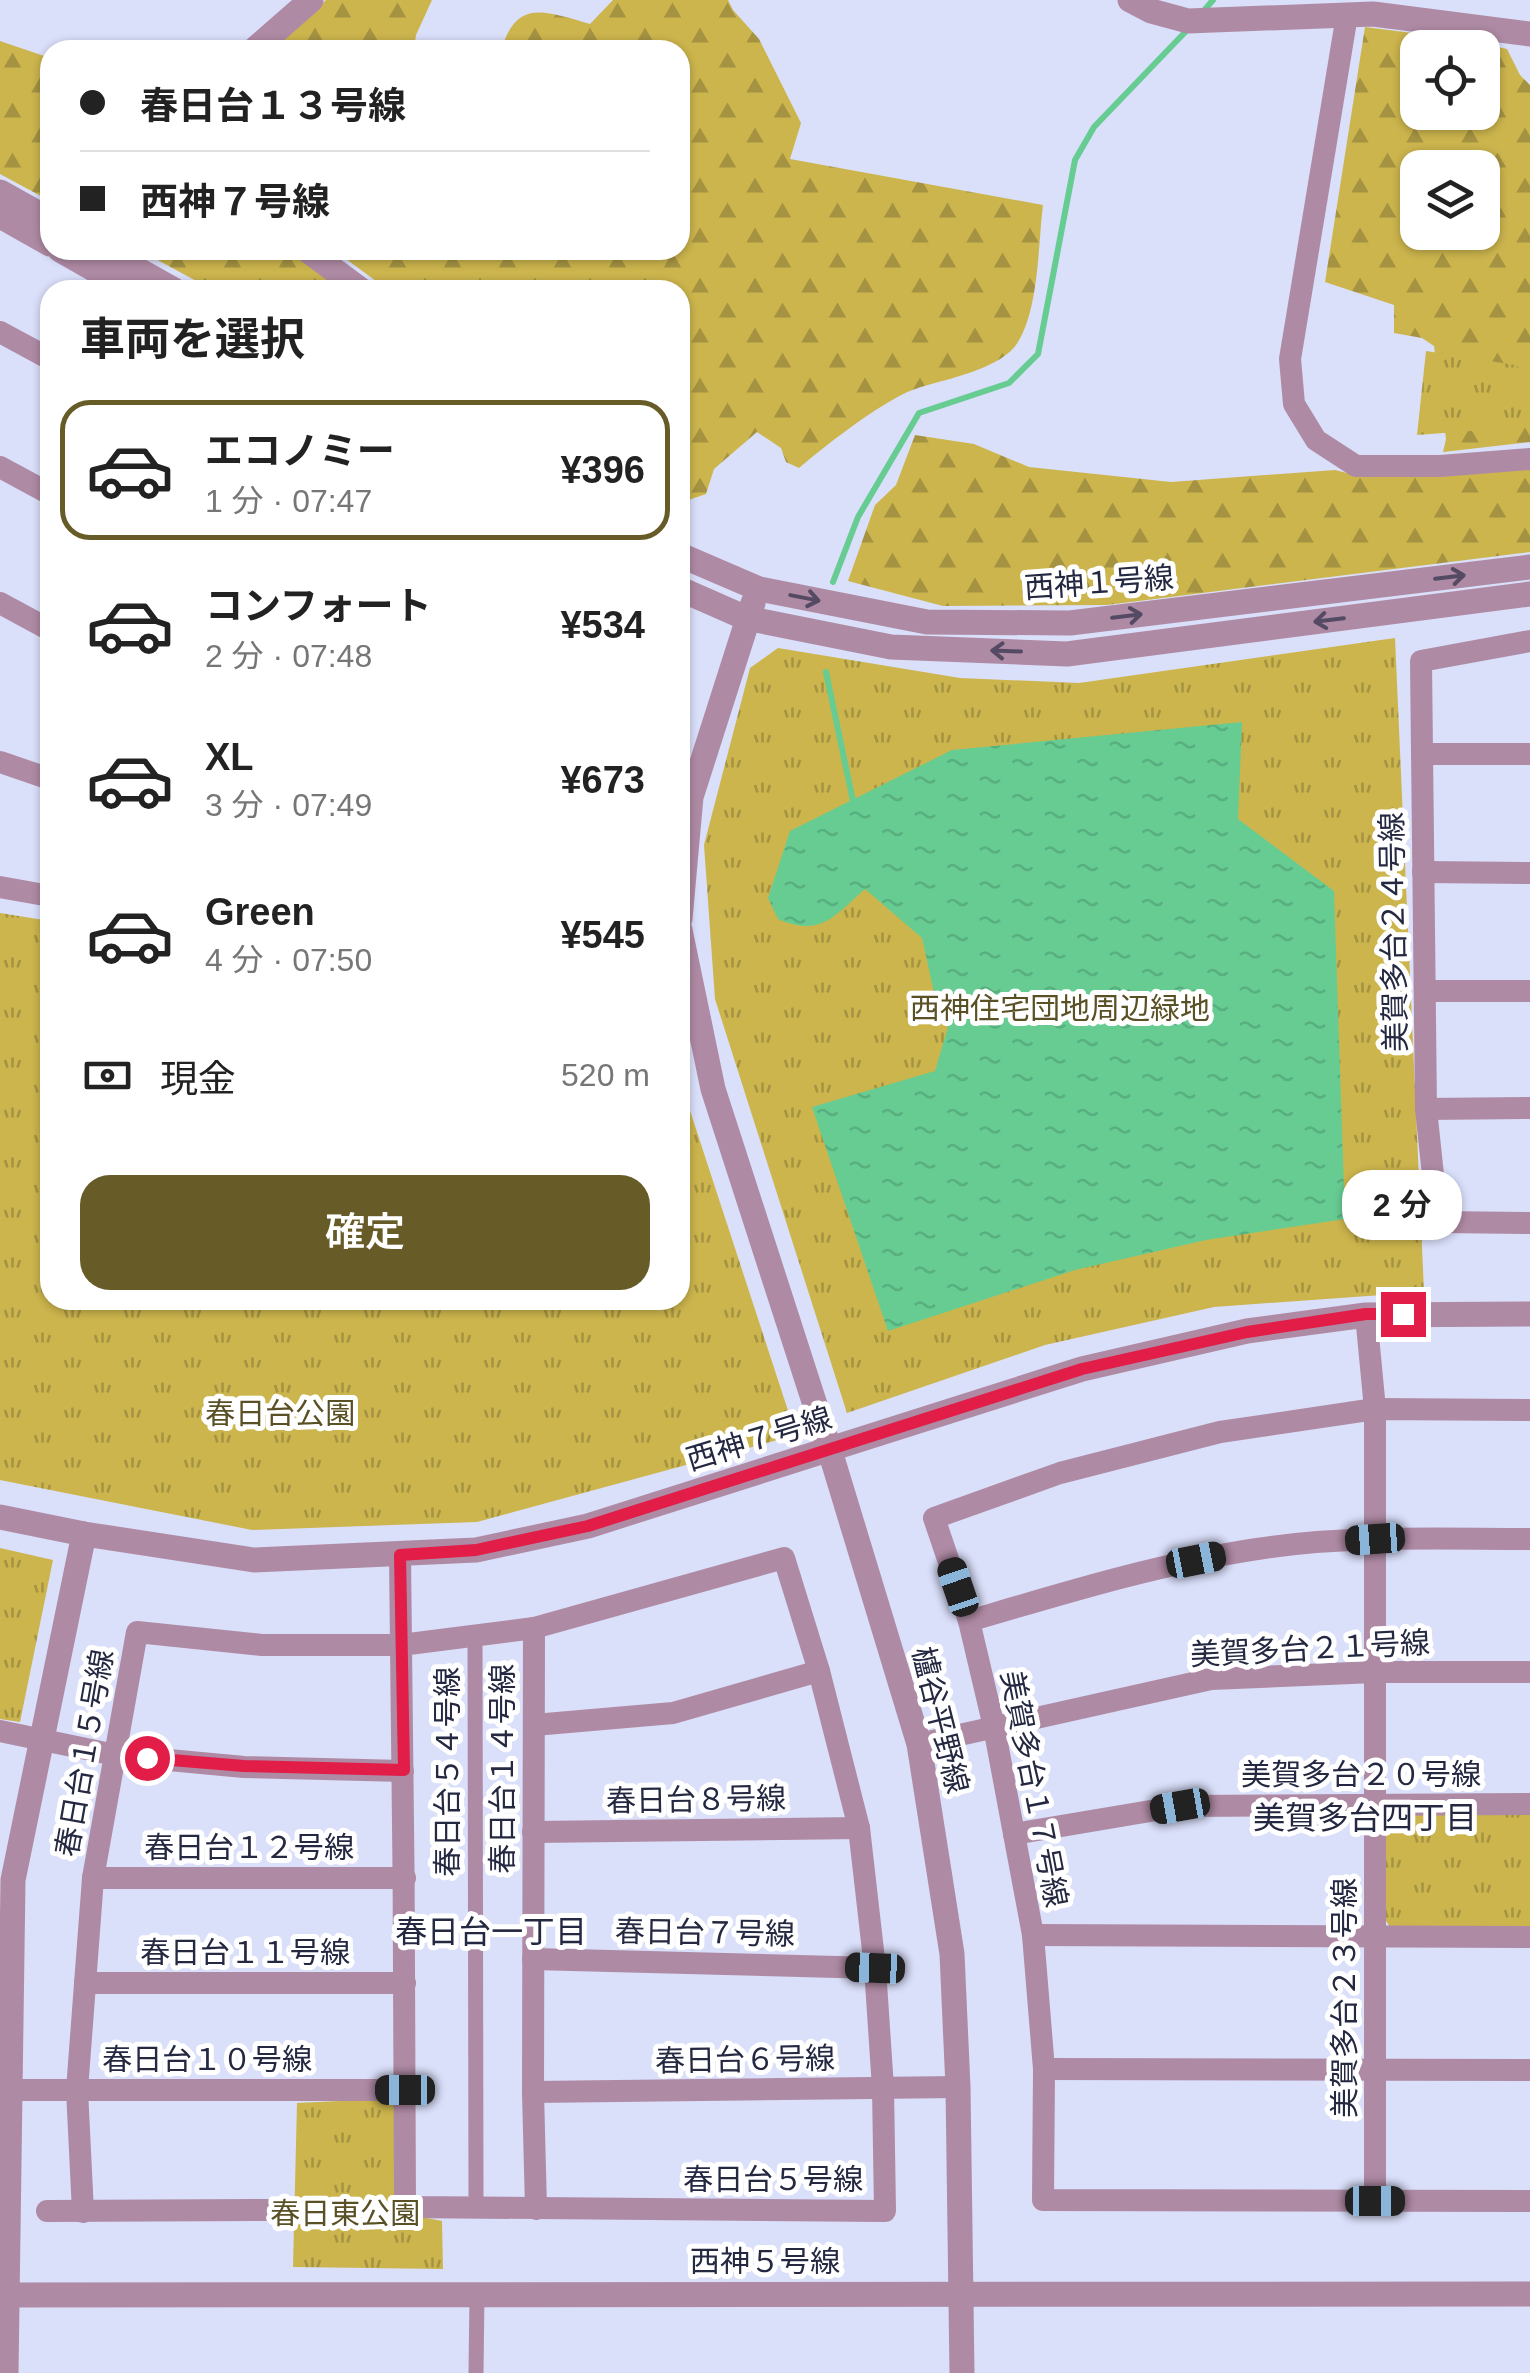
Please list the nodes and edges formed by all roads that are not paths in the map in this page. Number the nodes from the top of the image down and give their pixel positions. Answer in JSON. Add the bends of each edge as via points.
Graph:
{"nodes":[{"id":1,"x":311,"y":0,"type":"edge"},
{"id":2,"x":1130,"y":0,"type":"edge"},
{"id":3,"x":1347,"y":15,"type":"junction"},
{"id":4,"x":1530,"y":34,"type":"edge"},
{"id":5,"x":265,"y":40,"type":"edge"},
{"id":6,"x":0,"y":192,"type":"edge"},
{"id":7,"x":40,"y":214,"type":"edge"},
{"id":8,"x":0,"y":216,"type":"edge"},
{"id":9,"x":40,"y":238,"type":"edge"},
{"id":10,"x":78,"y":260,"type":"edge"},
{"id":11,"x":121,"y":260,"type":"edge"},
{"id":12,"x":320,"y":260,"type":"edge"},
{"id":13,"x":112,"y":280,"type":"edge"},
{"id":14,"x":156,"y":280,"type":"edge"},
{"id":15,"x":348,"y":280,"type":"edge"},
{"id":16,"x":0,"y":332,"type":"edge"},
{"id":17,"x":40,"y":354,"type":"edge"},
{"id":18,"x":1530,"y":459,"type":"edge"},
{"id":19,"x":0,"y":467,"type":"edge"},
{"id":20,"x":40,"y":489,"type":"edge"},
{"id":21,"x":690,"y":559,"type":"edge"},
{"id":22,"x":1530,"y":567,"type":"edge"},
{"id":23,"x":759,"y":589,"type":"junction"},
{"id":24,"x":690,"y":593,"type":"edge"},
{"id":25,"x":1530,"y":594,"type":"edge"},
{"id":26,"x":0,"y":603,"type":"edge"},
{"id":27,"x":746,"y":618,"type":"junction"},
{"id":28,"x":40,"y":625,"type":"edge"},
{"id":29,"x":1530,"y":642,"type":"edge"},
{"id":30,"x":1422,"y":754,"type":"junction"},
{"id":31,"x":1530,"y":754,"type":"edge"},
{"id":32,"x":0,"y":762,"type":"edge"},
{"id":33,"x":40,"y":776,"type":"edge"},
{"id":34,"x":690,"y":797,"type":"edge"},
{"id":35,"x":1423,"y":872,"type":"junction"},
{"id":36,"x":1530,"y":873,"type":"edge"},
{"id":37,"x":0,"y":886,"type":"edge"},
{"id":38,"x":40,"y":894,"type":"edge"},
{"id":39,"x":690,"y":977,"type":"edge"},
{"id":40,"x":1424,"y":991,"type":"junction"},
{"id":41,"x":1530,"y":991,"type":"edge"},
{"id":42,"x":1530,"y":1108,"type":"edge"},
{"id":43,"x":1426,"y":1109,"type":"junction"},
{"id":44,"x":1530,"y":1223,"type":"edge"},
{"id":45,"x":1366,"y":1314,"type":"junction"},
{"id":46,"x":1530,"y":1314,"type":"edge"},
{"id":47,"x":1374,"y":1410,"type":"junction"},
{"id":48,"x":1530,"y":1410,"type":"edge"},
{"id":49,"x":830,"y":1451,"type":"junction"},
{"id":50,"x":0,"y":1517,"type":"edge"},
{"id":51,"x":84,"y":1534,"type":"junction"},
{"id":52,"x":1375,"y":1539,"type":"junction"},
{"id":53,"x":1530,"y":1539,"type":"edge"},
{"id":54,"x":400,"y":1555,"type":"junction"},
{"id":55,"x":969,"y":1622,"type":"junction"},
{"id":56,"x":534,"y":1628,"type":"junction"},
{"id":57,"x":475,"y":1636,"type":"junction"},
{"id":58,"x":402,"y":1645,"type":"junction"},
{"id":59,"x":819,"y":1670,"type":"junction"},
{"id":60,"x":1375,"y":1672,"type":"junction"},
{"id":61,"x":1530,"y":1672,"type":"edge"},
{"id":62,"x":534,"y":1725,"type":"junction"},
{"id":63,"x":994,"y":1728,"type":"junction"},
{"id":64,"x":0,"y":1731,"type":"edge"},
{"id":65,"x":40,"y":1739,"type":"junction"},
{"id":66,"x":919,"y":1744,"type":"junction"},
{"id":67,"x":115,"y":1755,"type":"junction"},
{"id":68,"x":404,"y":1770,"type":"junction"},
{"id":69,"x":1375,"y":1803,"type":"junction"},
{"id":70,"x":1530,"y":1804,"type":"edge"},
{"id":71,"x":858,"y":1828,"type":"junction"},
{"id":72,"x":533,"y":1832,"type":"junction"},
{"id":73,"x":1014,"y":1834,"type":"junction"},
{"id":74,"x":92,"y":1878,"type":"junction"},
{"id":75,"x":405,"y":1878,"type":"junction"},
{"id":76,"x":1032,"y":1935,"type":"junction"},
{"id":77,"x":1375,"y":1937,"type":"junction"},
{"id":78,"x":1530,"y":1937,"type":"edge"},
{"id":79,"x":533,"y":1959,"type":"junction"},
{"id":80,"x":875,"y":1968,"type":"junction"},
{"id":81,"x":85,"y":1983,"type":"junction"},
{"id":82,"x":405,"y":1983,"type":"junction"},
{"id":83,"x":1044,"y":2068,"type":"junction"},
{"id":84,"x":1375,"y":2070,"type":"junction"},
{"id":85,"x":1530,"y":2070,"type":"edge"},
{"id":86,"x":958,"y":2087,"type":"junction"},
{"id":87,"x":883,"y":2088,"type":"junction"},
{"id":88,"x":4,"y":2090,"type":"edge"},
{"id":89,"x":77,"y":2090,"type":"junction"},
{"id":90,"x":405,"y":2090,"type":"junction"},
{"id":91,"x":532,"y":2092,"type":"junction"},
{"id":92,"x":1375,"y":2201,"type":"junction"},
{"id":93,"x":1530,"y":2201,"type":"edge"},
{"id":94,"x":476,"y":2208,"type":"junction"},
{"id":95,"x":536,"y":2209,"type":"junction"},
{"id":96,"x":272,"y":2210,"type":"dead end"},
{"id":97,"x":47,"y":2212,"type":"dead end"},
{"id":98,"x":83,"y":2212,"type":"junction"},
{"id":99,"x":477,"y":2294,"type":"junction"},
{"id":100,"x":962,"y":2294,"type":"junction"},
{"id":101,"x":1530,"y":2294,"type":"edge"},
{"id":102,"x":3,"y":2295,"type":"edge"},
{"id":103,"x":6,"y":2373,"type":"edge"},
{"id":104,"x":476,"y":2373,"type":"edge"},
{"id":105,"x":962,"y":2373,"type":"edge"}],
"edges":[{"from":1,"to":5,"type":"street"},
{"from":2,"to":3,"type":"street","via":[[1198,21]]},
{"from":3,"to":4,"type":"street"},
{"from":3,"to":18,"type":"street","via":[[1290,359],[1294,404],[1316,440],[1356,466]]},
{"from":6,"to":7,"type":"street"},
{"from":8,"to":9,"type":"street"},
{"from":10,"to":13,"type":"street"},
{"from":11,"to":14,"type":"street"},
{"from":12,"to":15,"type":"street"},
{"from":16,"to":17,"type":"street"},
{"from":19,"to":20,"type":"street"},
{"from":21,"to":23,"type":"street","name":"西神１号線"},
{"from":23,"to":22,"type":"street","name":"西神１号線","one_way":true,"via":[[927,622],[1070,623]]},
{"from":23,"to":27,"type":"street"},
{"from":24,"to":27,"type":"street","name":"西神１号線"},
{"from":25,"to":27,"type":"street","name":"西神１号線","one_way":true,"via":[[1068,654],[891,647]]},
{"from":26,"to":28,"type":"street"},
{"from":27,"to":34,"type":"street"},
{"from":29,"to":30,"type":"street","name":"美賀多台２４号線","via":[[1421,661]]},
{"from":30,"to":31,"type":"street"},
{"from":30,"to":35,"type":"street","name":"美賀多台２４号線"},
{"from":32,"to":33,"type":"street"},
{"from":35,"to":36,"type":"street"},
{"from":35,"to":40,"type":"street","name":"美賀多台２４号線"},
{"from":37,"to":38,"type":"street"},
{"from":39,"to":49,"type":"street","name":"櫨谷平野線","via":[[714,1090]]},
{"from":40,"to":41,"type":"street"},
{"from":40,"to":43,"type":"street","name":"美賀多台２４号線"},
{"from":42,"to":43,"type":"street"},
{"from":43,"to":44,"type":"street","name":"美賀多台２４号線","via":[[1438,1222]]},
{"from":45,"to":46,"type":"street","name":"西神７号線"},
{"from":45,"to":47,"type":"street","name":"美賀多台２３号線"},
{"from":45,"to":49,"type":"street","name":"西神７号線","via":[[1082,1369]]},
{"from":47,"to":48,"type":"street","name":"美賀多台１７号線"},
{"from":47,"to":52,"type":"street","name":"美賀多台２３号線"},
{"from":47,"to":55,"type":"street","name":"美賀多台１７号線","via":[[1220,1432],[1060,1473],[934,1518]]},
{"from":49,"to":54,"type":"street","name":"西神７号線","via":[[588,1526],[476,1550]]},
{"from":49,"to":66,"type":"street","name":"櫨谷平野線"},
{"from":50,"to":51,"type":"street","name":"西神７号線"},
{"from":51,"to":54,"type":"street","name":"西神７号線","via":[[254,1560]]},
{"from":51,"to":65,"type":"street"},
{"from":52,"to":53,"type":"street"},
{"from":52,"to":55,"type":"street","via":[[1259,1548],[1134,1572]]},
{"from":52,"to":60,"type":"street","name":"美賀多台２３号線"},
{"from":54,"to":58,"type":"street","name":"春日台５号線"},
{"from":55,"to":63,"type":"street","name":"美賀多台１７号線"},
{"from":56,"to":57,"type":"street","name":"春日台５号線"},
{"from":56,"to":59,"type":"street","name":"春日台５号線","via":[[784,1558]]},
{"from":56,"to":62,"type":"street","name":"春日台１４号線"},
{"from":57,"to":58,"type":"street","name":"春日台５号線"},
{"from":57,"to":94,"type":"street","name":"春日台５４号線"},
{"from":58,"to":67,"type":"street","name":"春日台１５号線","via":[[262,1645],[137,1632]]},
{"from":58,"to":68,"type":"street","name":"春日台５号線"},
{"from":59,"to":62,"type":"street","via":[[674,1713]]},
{"from":59,"to":71,"type":"street","name":"春日台５号線"},
{"from":60,"to":61,"type":"street","name":"美賀多台２１号線"},
{"from":60,"to":63,"type":"street","name":"美賀多台２１号線","via":[[1211,1679]]},
{"from":60,"to":69,"type":"street","name":"美賀多台２３号線"},
{"from":62,"to":72,"type":"street","name":"春日台１４号線"},
{"from":63,"to":66,"type":"street","name":"美賀多台２１号線"},
{"from":63,"to":73,"type":"street","name":"美賀多台１７号線"},
{"from":64,"to":65,"type":"street"},
{"from":65,"to":67,"type":"street"},
{"from":65,"to":88,"type":"street","via":[[13,1880]]},
{"from":66,"to":86,"type":"street","name":"櫨谷平野線","via":[[952,1954]]},
{"from":67,"to":68,"type":"street"},
{"from":67,"to":74,"type":"street","name":"春日台１５号線"},
{"from":68,"to":75,"type":"street","name":"春日台５号線"},
{"from":69,"to":70,"type":"street","name":"美賀多台２０号線"},
{"from":69,"to":73,"type":"street","name":"美賀多台２０号線","via":[[1180,1806]]},
{"from":69,"to":77,"type":"street","name":"美賀多台２３号線"},
{"from":71,"to":72,"type":"street","name":"春日台８号線"},
{"from":71,"to":80,"type":"street","name":"春日台５号線"},
{"from":72,"to":79,"type":"street","name":"春日台１４号線"},
{"from":73,"to":76,"type":"street","name":"美賀多台１７号線"},
{"from":74,"to":75,"type":"street","name":"春日台１２号線"},
{"from":74,"to":81,"type":"street","name":"春日台１５号線"},
{"from":75,"to":82,"type":"street","name":"春日台５号線"},
{"from":76,"to":77,"type":"street"},
{"from":76,"to":83,"type":"street","name":"美賀多台１７号線"},
{"from":77,"to":78,"type":"street"},
{"from":77,"to":84,"type":"street","name":"美賀多台２３号線"},
{"from":79,"to":80,"type":"street","name":"春日台７号線"},
{"from":79,"to":91,"type":"street","name":"春日台１４号線"},
{"from":80,"to":87,"type":"street","name":"春日台５号線"},
{"from":81,"to":82,"type":"street","name":"春日台１１号線"},
{"from":81,"to":89,"type":"street","name":"春日台１５号線"},
{"from":82,"to":90,"type":"street","name":"春日台５号線"},
{"from":83,"to":84,"type":"street"},
{"from":83,"to":92,"type":"street","name":"美賀多台１７号線","via":[[1043,2200]]},
{"from":84,"to":85,"type":"street"},
{"from":84,"to":92,"type":"street","name":"美賀多台２３号線"},
{"from":86,"to":87,"type":"street","name":"春日台６号線"},
{"from":86,"to":100,"type":"street","name":"櫨谷平野線"},
{"from":87,"to":91,"type":"street","name":"春日台６号線"},
{"from":87,"to":95,"type":"street","name":"春日台５号線","via":[[885,2211]]},
{"from":88,"to":89,"type":"street","name":"春日台１０号線"},
{"from":88,"to":102,"type":"street"},
{"from":89,"to":90,"type":"street","name":"春日台１０号線"},
{"from":89,"to":98,"type":"street","name":"春日台１５号線"},
{"from":90,"to":94,"type":"street","name":"春日台５号線","via":[[406,2207]]},
{"from":91,"to":95,"type":"street","name":"春日台１４号線"},
{"from":92,"to":93,"type":"street","name":"美賀多台１７号線"},
{"from":94,"to":95,"type":"street","name":"春日台５号線"},
{"from":96,"to":98,"type":"street"},
{"from":97,"to":98,"type":"street"},
{"from":99,"to":100,"type":"street","name":"西神５号線"},
{"from":99,"to":102,"type":"street","name":"西神５号線"},
{"from":99,"to":104,"type":"street"},
{"from":100,"to":101,"type":"street","name":"西神５号線"},
{"from":100,"to":105,"type":"street","name":"櫨谷平野線"},
{"from":102,"to":103,"type":"street"}]}
